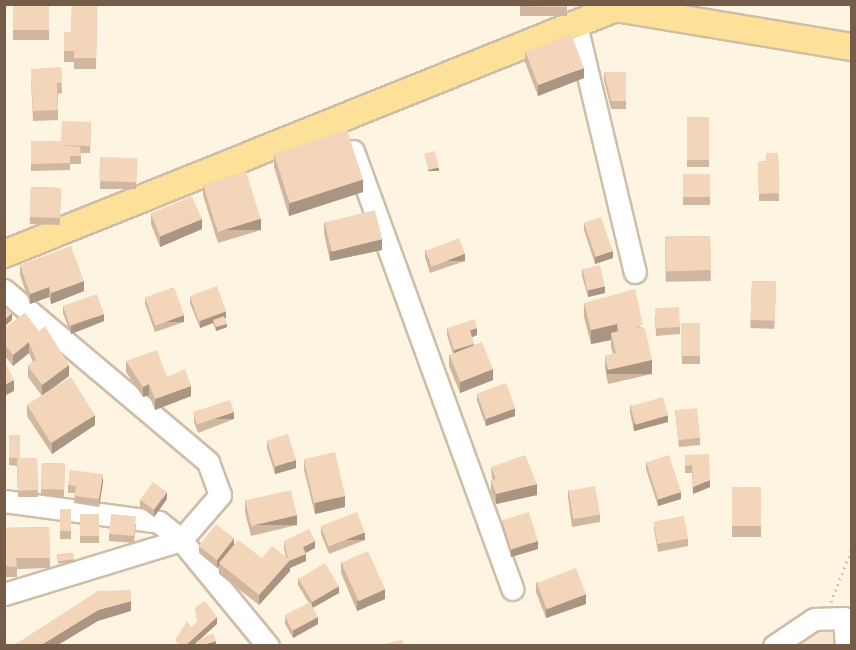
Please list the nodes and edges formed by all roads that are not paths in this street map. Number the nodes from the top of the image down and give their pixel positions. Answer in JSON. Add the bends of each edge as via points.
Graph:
{"nodes":[{"id":1,"x":576,"y":25,"type":"junction"},
{"id":2,"x":852,"y":47,"type":"edge"},
{"id":3,"x":341,"y":119,"type":"junction"},
{"id":4,"x":4,"y":254,"type":"edge"},
{"id":5,"x":635,"y":272,"type":"dead end"},
{"id":6,"x":4,"y":290,"type":"edge"},
{"id":7,"x":4,"y":501,"type":"edge"},
{"id":8,"x":181,"y":540,"type":"junction"},
{"id":9,"x":512,"y":589,"type":"dead end"},
{"id":10,"x":4,"y":594,"type":"edge"},
{"id":11,"x":268,"y":645,"type":"edge"},
{"id":12,"x":774,"y":645,"type":"edge"},
{"id":13,"x":846,"y":645,"type":"edge"}],
"edges":[{"from":1,"to":2,"type":"main road","via":[[616,8]]},
{"from":1,"to":3,"type":"main road"},
{"from":1,"to":5,"type":"street"},
{"from":3,"to":4,"type":"main road"},
{"from":3,"to":9,"type":"street"},
{"from":6,"to":8,"type":"street","via":[[208,462],[220,495]]},
{"from":7,"to":8,"type":"street","via":[[159,522]]},
{"from":8,"to":10,"type":"street"},
{"from":8,"to":11,"type":"street"},
{"from":12,"to":13,"type":"street","via":[[814,619],[844,618]]}]}
